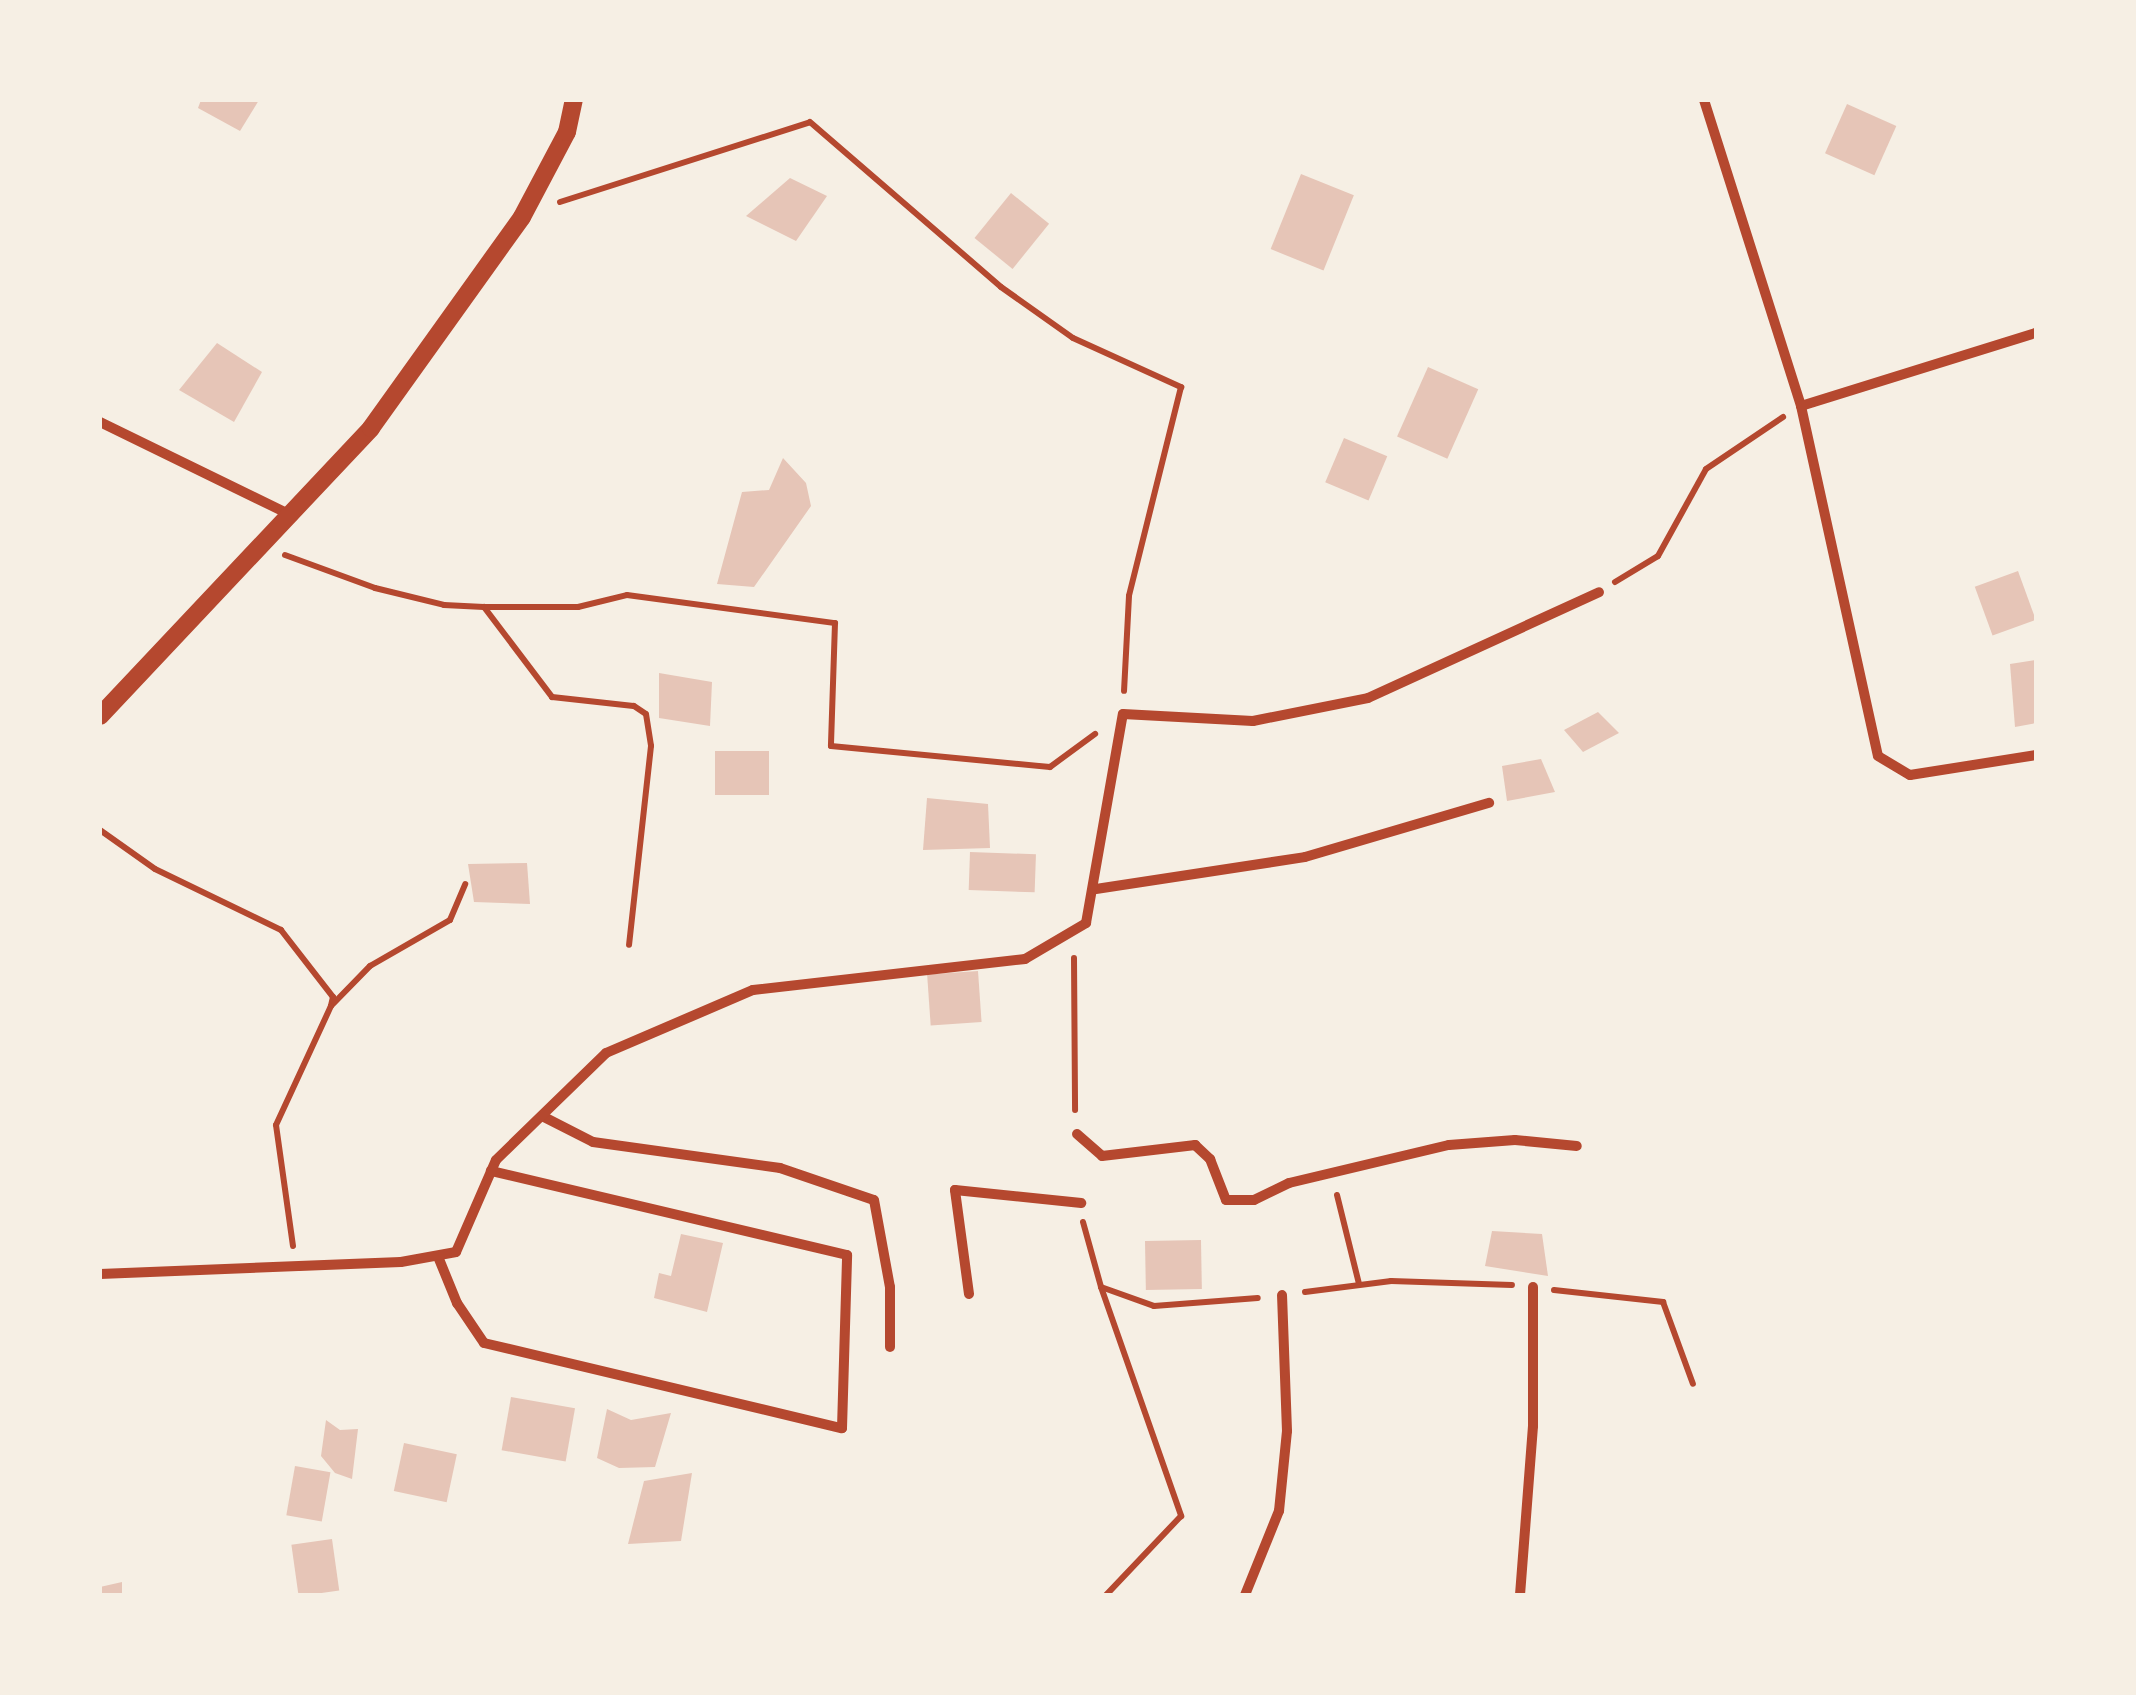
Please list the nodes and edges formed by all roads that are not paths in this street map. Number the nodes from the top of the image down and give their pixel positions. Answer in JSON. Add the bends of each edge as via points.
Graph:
{"nodes":[{"id":1,"x":574,"y":100,"type":"edge"},
{"id":2,"x":1704,"y":100,"type":"edge"},
{"id":3,"x":2036,"y":333,"type":"edge"},
{"id":4,"x":1801,"y":406,"type":"junction"},
{"id":5,"x":100,"y":422,"type":"edge"},
{"id":6,"x":294,"y":516,"type":"junction"},
{"id":7,"x":1599,"y":592,"type":"road end"},
{"id":8,"x":100,"y":716,"type":"edge"},
{"id":9,"x":2036,"y":756,"type":"edge"},
{"id":10,"x":1489,"y":803,"type":"dead end"},
{"id":11,"x":1096,"y":890,"type":"junction"},
{"id":12,"x":542,"y":1116,"type":"junction"},
{"id":13,"x":1076,"y":1134,"type":"road end"},
{"id":14,"x":1577,"y":1146,"type":"dead end"},
{"id":15,"x":491,"y":1171,"type":"junction"},
{"id":16,"x":1080,"y":1203,"type":"road end"},
{"id":17,"x":439,"y":1259,"type":"junction"},
{"id":18,"x":100,"y":1274,"type":"edge"},
{"id":19,"x":1532,"y":1287,"type":"road end"},
{"id":20,"x":969,"y":1294,"type":"dead end"},
{"id":21,"x":1282,"y":1295,"type":"road end"},
{"id":22,"x":890,"y":1347,"type":"dead end"},
{"id":23,"x":1245,"y":1595,"type":"edge"},
{"id":24,"x":1520,"y":1595,"type":"edge"}],
"edges":[{"from":1,"to":6,"type":"street","via":[[567,132],[522,217],[371,428]]},
{"from":2,"to":4,"type":"street"},
{"from":3,"to":4,"type":"street"},
{"from":4,"to":9,"type":"street","via":[[1878,756],[1910,775]]},
{"from":5,"to":6,"type":"street"},
{"from":6,"to":8,"type":"street"},
{"from":7,"to":11,"type":"street","via":[[1368,698],[1253,720],[1123,714]]},
{"from":10,"to":11,"type":"street","via":[[1305,857]]},
{"from":11,"to":12,"type":"street","via":[[1086,923],[1025,958],[753,990],[606,1053]]},
{"from":12,"to":15,"type":"street"},
{"from":12,"to":22,"type":"street","via":[[593,1142],[780,1168],[874,1200],[890,1287]]},
{"from":13,"to":14,"type":"street","via":[[1102,1156],[1195,1145],[1210,1160],[1226,1200],[1254,1200],[1289,1183],[1449,1145],[1515,1140]]},
{"from":15,"to":17,"type":"street","via":[[456,1252]]},
{"from":15,"to":17,"type":"street","via":[[846,1255],[842,1428],[484,1343],[456,1303]]},
{"from":16,"to":20,"type":"street","via":[[955,1190]]},
{"from":17,"to":18,"type":"street"},
{"from":19,"to":24,"type":"street","via":[[1533,1426]]},
{"from":21,"to":23,"type":"street","via":[[1287,1430],[1279,1510]]}]}
